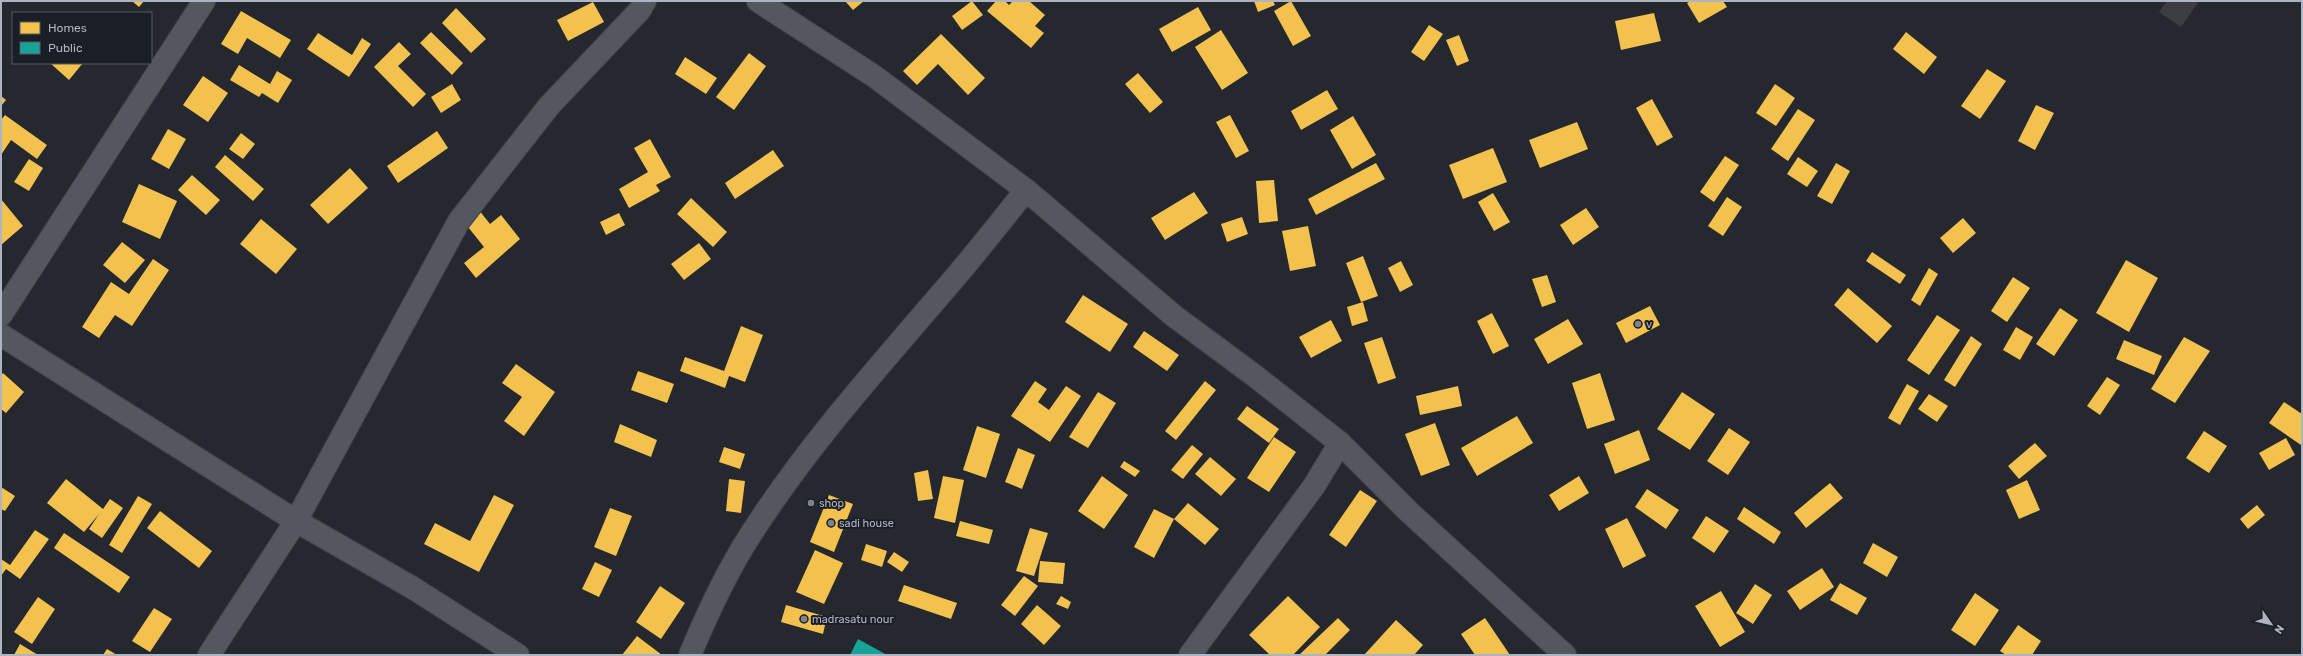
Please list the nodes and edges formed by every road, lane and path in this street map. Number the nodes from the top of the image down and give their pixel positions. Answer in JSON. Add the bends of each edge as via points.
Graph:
{"nodes":[{"id":1,"x":204,"y":1,"type":"edge"},
{"id":2,"x":646,"y":1,"type":"edge"},
{"id":3,"x":758,"y":1,"type":"edge"},
{"id":4,"x":1026,"y":190,"type":"junction"},
{"id":5,"x":1,"y":316,"type":"edge"},
{"id":6,"x":1,"y":335,"type":"edge"},
{"id":7,"x":1340,"y":443,"type":"junction"},
{"id":8,"x":296,"y":520,"type":"junction"},
{"id":9,"x":209,"y":655,"type":"edge"},
{"id":10,"x":518,"y":655,"type":"edge"},
{"id":11,"x":690,"y":655,"type":"edge"},
{"id":12,"x":1190,"y":655,"type":"edge"},
{"id":13,"x":1565,"y":655,"type":"edge"}],
"edges":[{"from":1,"to":5,"type":"street"},
{"from":2,"to":8,"type":"street","via":[[549,106],[459,221]]},
{"from":3,"to":4,"type":"street","via":[[874,76]]},
{"from":4,"to":7,"type":"street","via":[[1174,316]]},
{"from":4,"to":11,"type":"street","via":[[856,393],[792,475],[750,535],[705,619]]},
{"from":6,"to":8,"type":"street"},
{"from":7,"to":12,"type":"street","via":[[1314,486]]},
{"from":7,"to":13,"type":"street","via":[[1408,512]]},
{"from":8,"to":9,"type":"street"},
{"from":8,"to":10,"type":"street","via":[[413,588]]}]}
